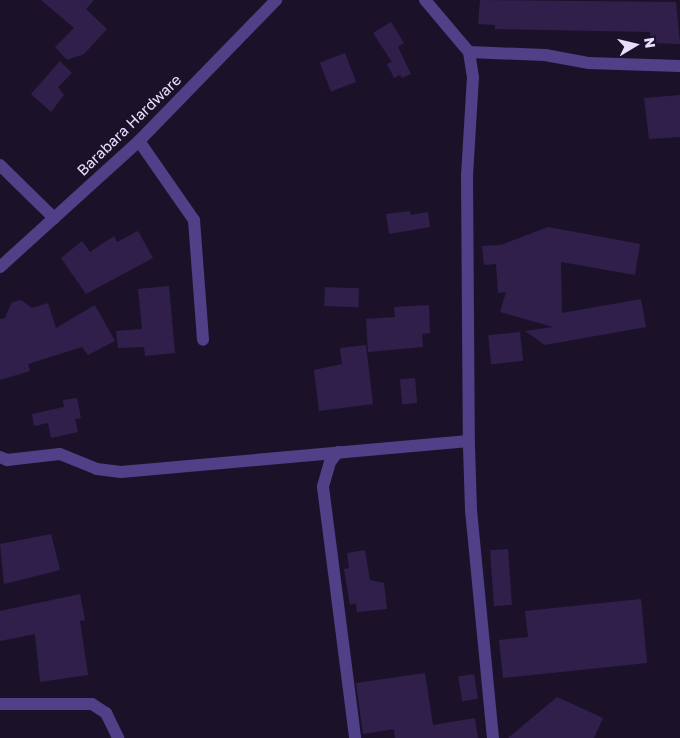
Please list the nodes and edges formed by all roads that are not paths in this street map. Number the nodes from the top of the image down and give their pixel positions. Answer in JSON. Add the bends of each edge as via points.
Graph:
{"nodes":[{"id":1,"x":276,"y":0,"type":"edge"},
{"id":2,"x":425,"y":0,"type":"edge"},
{"id":3,"x":469,"y":52,"type":"junction"},
{"id":4,"x":680,"y":66,"type":"edge"},
{"id":5,"x":140,"y":141,"type":"junction"},
{"id":6,"x":0,"y":165,"type":"edge"},
{"id":7,"x":54,"y":218,"type":"junction"},
{"id":8,"x":0,"y":267,"type":"edge"},
{"id":9,"x":203,"y":340,"type":"dead end"},
{"id":10,"x":469,"y":441,"type":"junction"},
{"id":11,"x":338,"y":452,"type":"junction"},
{"id":12,"x":2,"y":459,"type":"edge"},
{"id":13,"x":0,"y":704,"type":"edge"},
{"id":14,"x":118,"y":738,"type":"edge"},
{"id":15,"x":356,"y":738,"type":"edge"},
{"id":16,"x":493,"y":738,"type":"edge"}],
"edges":[{"from":1,"to":5,"type":"street","name":"Barabara Hardware"},
{"from":2,"to":3,"type":"street"},
{"from":3,"to":4,"type":"street","via":[[545,55],[589,63]]},
{"from":3,"to":10,"type":"street","via":[[473,77],[468,148]]},
{"from":5,"to":7,"type":"street","name":"Barabara Hardware"},
{"from":5,"to":9,"type":"street","via":[[194,220]]},
{"from":6,"to":7,"type":"street"},
{"from":7,"to":8,"type":"street","name":"Barabara Hardware"},
{"from":10,"to":11,"type":"street"},
{"from":10,"to":16,"type":"street","via":[[471,510]]},
{"from":11,"to":12,"type":"street","via":[[121,472],[97,469],[60,454]]},
{"from":11,"to":15,"type":"street","via":[[328,468],[323,487]]},
{"from":13,"to":14,"type":"street","via":[[92,704],[106,713]]}]}
